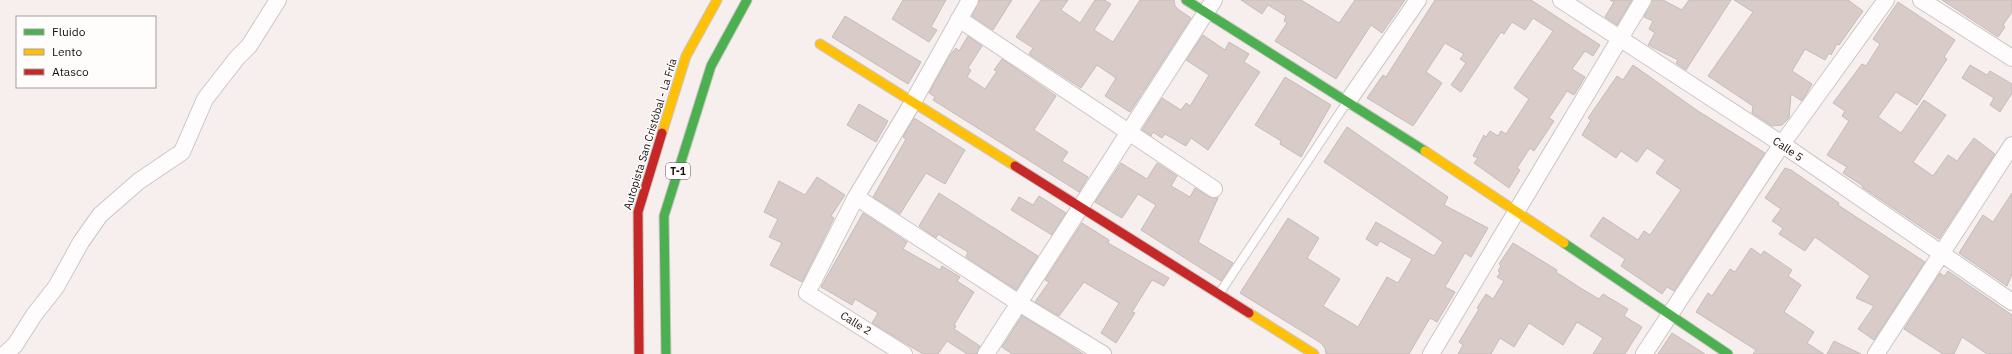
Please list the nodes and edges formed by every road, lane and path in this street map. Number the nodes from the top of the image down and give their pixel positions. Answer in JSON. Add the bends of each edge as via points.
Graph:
{"nodes":[{"id":1,"x":278,"y":0,"type":"edge"},
{"id":2,"x":717,"y":0,"type":"edge"},
{"id":3,"x":747,"y":0,"type":"edge"},
{"id":4,"x":970,"y":0,"type":"edge"},
{"id":5,"x":1186,"y":0,"type":"edge"},
{"id":6,"x":1418,"y":0,"type":"edge"},
{"id":7,"x":1561,"y":0,"type":"edge"},
{"id":8,"x":1643,"y":0,"type":"edge"},
{"id":9,"x":1886,"y":0,"type":"edge"},
{"id":10,"x":1921,"y":0,"type":"edge"},
{"id":11,"x":1210,"y":6,"type":"edge"},
{"id":12,"x":959,"y":19,"type":"junction"},
{"id":13,"x":1620,"y":40,"type":"junction"},
{"id":14,"x":820,"y":44,"type":"dead end"},
{"id":15,"x":2012,"y":58,"type":"edge"},
{"id":16,"x":1348,"y":101,"type":"junction"},
{"id":17,"x":913,"y":102,"type":"junction"},
{"id":18,"x":1129,"y":132,"type":"junction"},
{"id":19,"x":1782,"y":144,"type":"junction"},
{"id":20,"x":2012,"y":145,"type":"edge"},
{"id":21,"x":1214,"y":189,"type":"dead end"},
{"id":22,"x":856,"y":196,"type":"junction"},
{"id":23,"x":1080,"y":208,"type":"junction"},
{"id":24,"x":1517,"y":211,"type":"junction"},
{"id":25,"x":1940,"y":254,"type":"junction"},
{"id":26,"x":1218,"y":294,"type":"junction"},
{"id":27,"x":2012,"y":302,"type":"edge"},
{"id":28,"x":1019,"y":303,"type":"junction"},
{"id":29,"x":1670,"y":315,"type":"junction"},
{"id":30,"x":5,"y":354,"type":"edge"},
{"id":31,"x":639,"y":354,"type":"edge"},
{"id":32,"x":666,"y":354,"type":"edge"},
{"id":33,"x":904,"y":354,"type":"edge"},
{"id":34,"x":986,"y":354,"type":"edge"},
{"id":35,"x":1103,"y":354,"type":"edge"},
{"id":36,"x":1314,"y":354,"type":"edge"},
{"id":37,"x":1431,"y":354,"type":"edge"},
{"id":38,"x":1644,"y":354,"type":"edge"},
{"id":39,"x":1728,"y":354,"type":"edge"},
{"id":40,"x":1876,"y":354,"type":"edge"}],
"edges":[{"from":1,"to":30,"type":"street","via":[[249,46],[205,99],[182,152],[139,181],[97,219],[56,287],[15,345]]},
{"from":2,"to":31,"type":"main road","name":"Autopista San Cristóbal - La Fría","number":"T-1","via":[[686,56],[638,212]]},
{"from":3,"to":32,"type":"main road","number":"T-1","via":[[711,66],[664,216]]},
{"from":4,"to":12,"type":"street"},
{"from":5,"to":11,"type":"main road"},
{"from":6,"to":16,"type":"street"},
{"from":7,"to":13,"type":"street","name":"Calle 5"},
{"from":8,"to":13,"type":"street"},
{"from":9,"to":19,"type":"street"},
{"from":10,"to":15,"type":"street"},
{"from":11,"to":16,"type":"main road"},
{"from":11,"to":18,"type":"street"},
{"from":12,"to":17,"type":"street"},
{"from":12,"to":18,"type":"street"},
{"from":13,"to":19,"type":"street","name":"Calle 5"},
{"from":13,"to":24,"type":"street"},
{"from":14,"to":17,"type":"main road"},
{"from":16,"to":24,"type":"main road"},
{"from":16,"to":26,"type":"lane"},
{"from":17,"to":22,"type":"street"},
{"from":17,"to":23,"type":"main road"},
{"from":18,"to":21,"type":"street"},
{"from":18,"to":23,"type":"street"},
{"from":19,"to":25,"type":"street","name":"Calle 5"},
{"from":19,"to":29,"type":"street"},
{"from":20,"to":25,"type":"street"},
{"from":22,"to":28,"type":"street"},
{"from":22,"to":33,"type":"street","name":"Calle 2","via":[[807,292]]},
{"from":23,"to":26,"type":"main road"},
{"from":23,"to":28,"type":"street"},
{"from":24,"to":29,"type":"main road"},
{"from":24,"to":37,"type":"street"},
{"from":25,"to":27,"type":"street","name":"Calle 5"},
{"from":25,"to":40,"type":"street"},
{"from":26,"to":36,"type":"main road"},
{"from":28,"to":34,"type":"street"},
{"from":28,"to":35,"type":"street"},
{"from":29,"to":38,"type":"street"},
{"from":29,"to":39,"type":"main road"}]}
